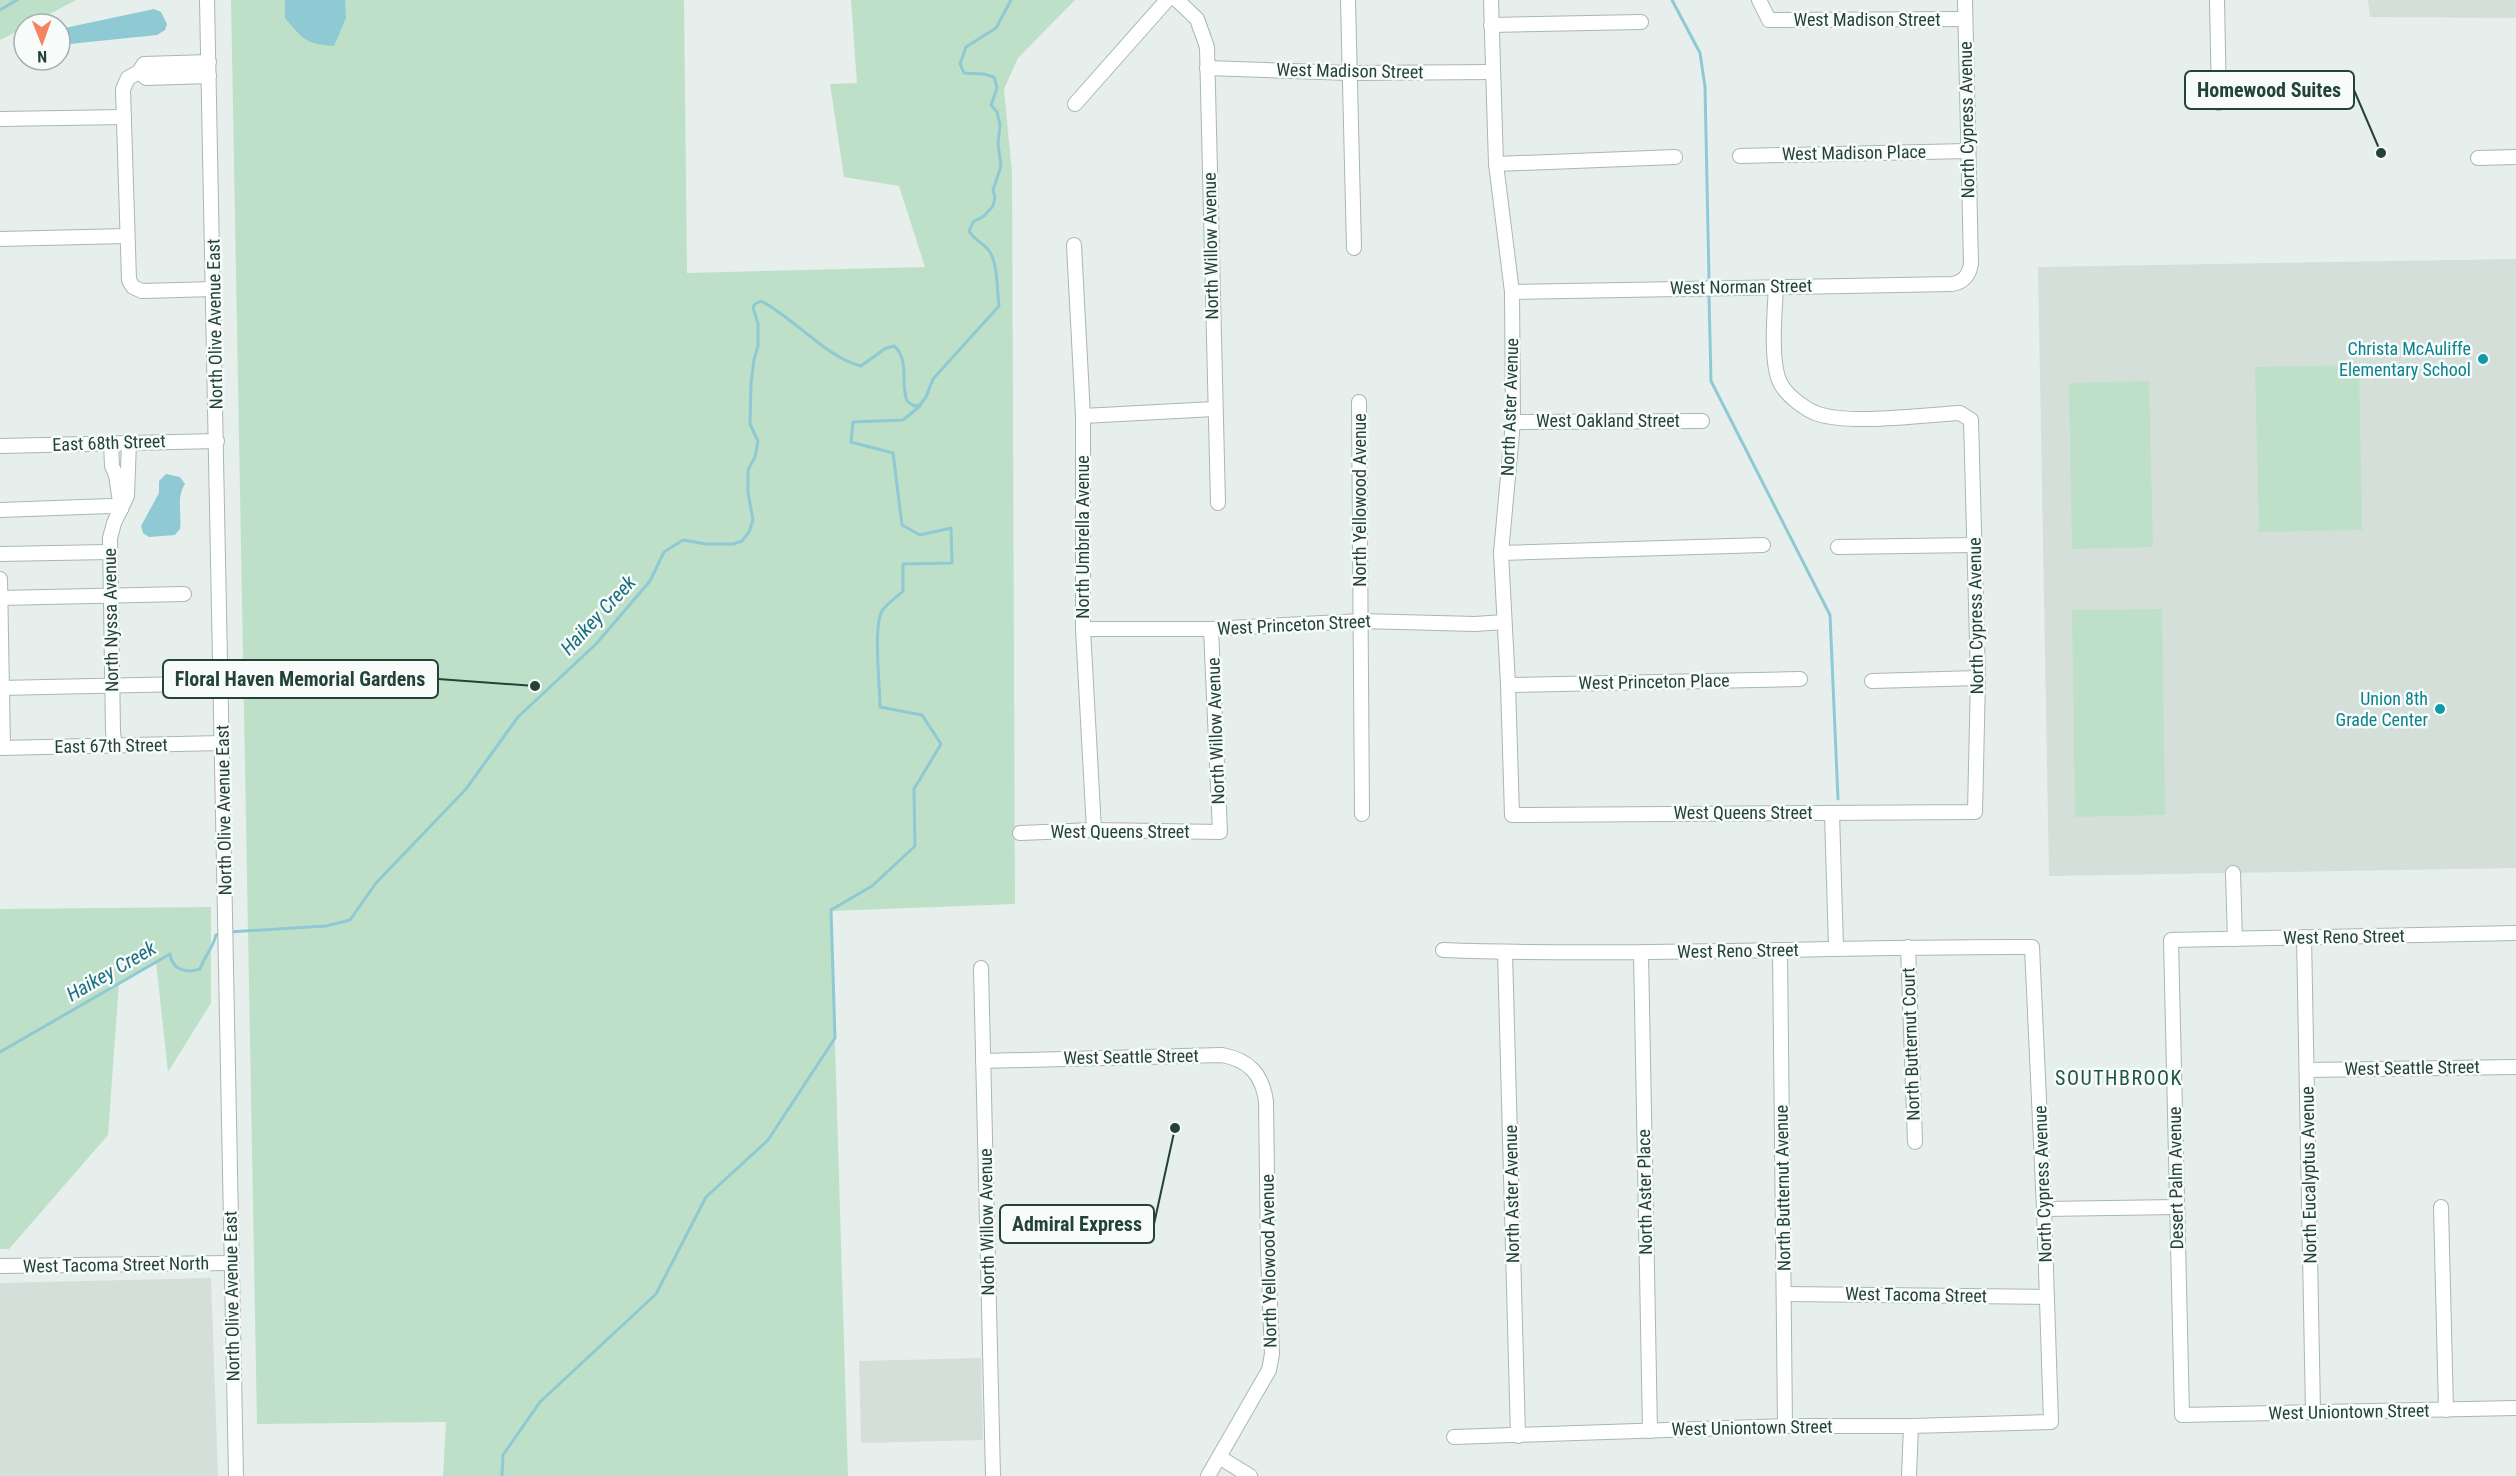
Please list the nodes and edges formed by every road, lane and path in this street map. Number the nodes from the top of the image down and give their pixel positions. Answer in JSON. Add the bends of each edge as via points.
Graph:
{"nodes":[{"id":1,"x":207,"y":0,"type":"edge"},
{"id":2,"x":1167,"y":0,"type":"edge"},
{"id":3,"x":1177,"y":0,"type":"edge"},
{"id":4,"x":1348,"y":0,"type":"edge"},
{"id":5,"x":1491,"y":0,"type":"edge"},
{"id":6,"x":1759,"y":0,"type":"edge"},
{"id":7,"x":1965,"y":0,"type":"edge"},
{"id":8,"x":2217,"y":0,"type":"edge"},
{"id":9,"x":1965,"y":19,"type":"junction"},
{"id":10,"x":1641,"y":22,"type":"dead end"},
{"id":11,"x":1491,"y":25,"type":"junction"},
{"id":12,"x":209,"y":62,"type":"junction"},
{"id":13,"x":166,"y":63,"type":"junction"},
{"id":14,"x":1207,"y":68,"type":"junction"},
{"id":15,"x":140,"y":72,"type":"junction"},
{"id":16,"x":1492,"y":72,"type":"junction"},
{"id":17,"x":1350,"y":73,"type":"junction"},
{"id":18,"x":209,"y":76,"type":"junction"},
{"id":19,"x":166,"y":78,"type":"junction"},
{"id":20,"x":2219,"y":103,"type":"dead end"},
{"id":21,"x":1075,"y":104,"type":"dead end"},
{"id":22,"x":124,"y":117,"type":"junction"},
{"id":23,"x":0,"y":119,"type":"edge"},
{"id":24,"x":1968,"y":151,"type":"junction"},
{"id":25,"x":1740,"y":156,"type":"dead end"},
{"id":26,"x":1675,"y":157,"type":"dead end"},
{"id":27,"x":2516,"y":157,"type":"edge"},
{"id":28,"x":2478,"y":158,"type":"dead end"},
{"id":29,"x":1496,"y":164,"type":"junction"},
{"id":30,"x":127,"y":236,"type":"junction"},
{"id":31,"x":0,"y":239,"type":"edge"},
{"id":32,"x":1074,"y":245,"type":"dead end"},
{"id":33,"x":1354,"y":248,"type":"dead end"},
{"id":34,"x":1967,"y":276,"type":"joint"},
{"id":35,"x":1776,"y":286,"type":"junction"},
{"id":36,"x":214,"y":289,"type":"junction"},
{"id":37,"x":1512,"y":292,"type":"junction"},
{"id":38,"x":1359,"y":402,"type":"dead end"},
{"id":39,"x":1214,"y":409,"type":"junction"},
{"id":40,"x":1083,"y":416,"type":"junction"},
{"id":41,"x":1702,"y":421,"type":"dead end"},
{"id":42,"x":1514,"y":422,"type":"junction"},
{"id":43,"x":217,"y":441,"type":"junction"},
{"id":44,"x":129,"y":442,"type":"junction"},
{"id":45,"x":111,"y":443,"type":"junction"},
{"id":46,"x":0,"y":446,"type":"edge"},
{"id":47,"x":1218,"y":503,"type":"dead end"},
{"id":48,"x":121,"y":509,"type":"junction"},
{"id":49,"x":0,"y":510,"type":"edge"},
{"id":50,"x":1763,"y":545,"type":"dead end"},
{"id":51,"x":1974,"y":545,"type":"junction"},
{"id":52,"x":1838,"y":548,"type":"dead end"},
{"id":53,"x":110,"y":552,"type":"junction"},
{"id":54,"x":1502,"y":553,"type":"junction"},
{"id":55,"x":0,"y":554,"type":"edge"},
{"id":56,"x":0,"y":579,"type":"edge"},
{"id":57,"x":184,"y":594,"type":"dead end"},
{"id":58,"x":111,"y":596,"type":"junction"},
{"id":59,"x":0,"y":598,"type":"edge"},
{"id":60,"x":1361,"y":621,"type":"junction"},
{"id":61,"x":1504,"y":622,"type":"junction"},
{"id":62,"x":1083,"y":628,"type":"junction"},
{"id":63,"x":1211,"y":629,"type":"junction"},
{"id":64,"x":1978,"y":678,"type":"junction"},
{"id":65,"x":1800,"y":679,"type":"dead end"},
{"id":66,"x":1872,"y":681,"type":"dead end"},
{"id":67,"x":186,"y":684,"type":"dead end"},
{"id":68,"x":112,"y":685,"type":"junction"},
{"id":69,"x":1508,"y":685,"type":"junction"},
{"id":70,"x":1,"y":687,"type":"edge"},
{"id":71,"x":114,"y":739,"type":"junction"},
{"id":72,"x":222,"y":743,"type":"junction"},
{"id":73,"x":2,"y":748,"type":"edge"},
{"id":74,"x":1974,"y":812,"type":"joint"},
{"id":75,"x":1832,"y":813,"type":"junction"},
{"id":76,"x":1362,"y":814,"type":"dead end"},
{"id":77,"x":1512,"y":815,"type":"joint"},
{"id":78,"x":1094,"y":830,"type":"junction"},
{"id":79,"x":1220,"y":832,"type":"joint"},
{"id":80,"x":1020,"y":833,"type":"dead end"},
{"id":81,"x":2233,"y":873,"type":"dead end"},
{"id":82,"x":2516,"y":933,"type":"edge"},
{"id":83,"x":2304,"y":937,"type":"junction"},
{"id":84,"x":2235,"y":939,"type":"junction"},
{"id":85,"x":2171,"y":940,"type":"joint"},
{"id":86,"x":1908,"y":947,"type":"junction"},
{"id":87,"x":2032,"y":947,"type":"joint"},
{"id":88,"x":1836,"y":948,"type":"junction"},
{"id":89,"x":1443,"y":950,"type":"dead end"},
{"id":90,"x":1780,"y":950,"type":"junction"},
{"id":91,"x":1505,"y":952,"type":"junction"},
{"id":92,"x":1641,"y":953,"type":"junction"},
{"id":93,"x":981,"y":968,"type":"dead end"},
{"id":94,"x":984,"y":1061,"type":"junction"},
{"id":95,"x":2516,"y":1066,"type":"edge"},
{"id":96,"x":2307,"y":1070,"type":"junction"},
{"id":97,"x":1264,"y":1088,"type":"joint"},
{"id":98,"x":1915,"y":1142,"type":"dead end"},
{"id":99,"x":2177,"y":1207,"type":"junction"},
{"id":100,"x":2441,"y":1207,"type":"dead end"},
{"id":101,"x":2044,"y":1209,"type":"junction"},
{"id":102,"x":231,"y":1263,"type":"junction"},
{"id":103,"x":0,"y":1266,"type":"edge"},
{"id":104,"x":1784,"y":1294,"type":"junction"},
{"id":105,"x":2048,"y":1297,"type":"junction"},
{"id":106,"x":2516,"y":1408,"type":"edge"},
{"id":107,"x":2446,"y":1410,"type":"junction"},
{"id":108,"x":2313,"y":1412,"type":"junction"},
{"id":109,"x":2182,"y":1415,"type":"joint"},
{"id":110,"x":2051,"y":1422,"type":"joint"},
{"id":111,"x":1785,"y":1426,"type":"junction"},
{"id":112,"x":1911,"y":1426,"type":"junction"},
{"id":113,"x":1650,"y":1431,"type":"junction"},
{"id":114,"x":1518,"y":1436,"type":"junction"},
{"id":115,"x":1454,"y":1437,"type":"dead end"},
{"id":116,"x":1219,"y":1457,"type":"junction"},
{"id":117,"x":236,"y":1476,"type":"edge"},
{"id":118,"x":993,"y":1476,"type":"edge"},
{"id":119,"x":1208,"y":1476,"type":"edge"},
{"id":120,"x":1250,"y":1476,"type":"edge"},
{"id":121,"x":1909,"y":1476,"type":"edge"}],
"edges":[{"from":1,"to":12,"type":"street","name":"North Olive Avenue East"},
{"from":2,"to":21,"type":"street"},
{"from":3,"to":14,"type":"street","name":"North Willow Avenue","via":[[1197,18],[1203,30]]},
{"from":4,"to":17,"type":"street"},
{"from":5,"to":11,"type":"street","name":"North Aster Avenue"},
{"from":6,"to":9,"type":"street","name":"West Madison Street","via":[[1769,20]]},
{"from":7,"to":9,"type":"street","name":"North Cypress Avenue"},
{"from":8,"to":20,"type":"street"},
{"from":9,"to":24,"type":"street","name":"North Cypress Avenue"},
{"from":10,"to":11,"type":"street"},
{"from":11,"to":16,"type":"street","name":"North Aster Avenue"},
{"from":12,"to":13,"type":"street"},
{"from":12,"to":18,"type":"street","name":"North Olive Avenue East"},
{"from":13,"to":15,"type":"street","via":[[144,64]]},
{"from":13,"to":19,"type":"street"},
{"from":14,"to":17,"type":"street","name":"West Madison Street"},
{"from":14,"to":39,"type":"street","name":"North Willow Avenue"},
{"from":15,"to":19,"type":"street","via":[[146,78]]},
{"from":15,"to":22,"type":"street","via":[[124,82]]},
{"from":16,"to":17,"type":"street","name":"West Madison Street"},
{"from":16,"to":29,"type":"street","name":"North Aster Avenue"},
{"from":17,"to":33,"type":"street"},
{"from":18,"to":19,"type":"street"},
{"from":18,"to":36,"type":"street","name":"North Olive Avenue East"},
{"from":22,"to":23,"type":"street"},
{"from":22,"to":30,"type":"street"},
{"from":24,"to":25,"type":"street","name":"West Madison Place"},
{"from":24,"to":34,"type":"street","name":"North Cypress Avenue","via":[[1971,264]]},
{"from":26,"to":29,"type":"street"},
{"from":27,"to":28,"type":"street"},
{"from":29,"to":37,"type":"street","name":"North Aster Avenue"},
{"from":30,"to":31,"type":"street"},
{"from":30,"to":36,"type":"street","via":[[128,276],[133,287],[142,291]]},
{"from":32,"to":40,"type":"street","name":"North Umbrella Avenue"},
{"from":34,"to":35,"type":"street","name":"West Norman Street","via":[[1952,284]]},
{"from":35,"to":37,"type":"street","name":"West Norman Street"},
{"from":35,"to":51,"type":"street","name":"North Cypress Avenue","via":[[1774,355],[1781,385],[1798,402],[1816,414],[1844,419],[1960,413],[1971,420]]},
{"from":36,"to":43,"type":"street","name":"North Olive Avenue East"},
{"from":37,"to":42,"type":"street","name":"North Aster Avenue"},
{"from":38,"to":60,"type":"street","name":"North Yellowood Avenue"},
{"from":39,"to":40,"type":"street"},
{"from":39,"to":47,"type":"street","name":"North Willow Avenue"},
{"from":40,"to":62,"type":"street","name":"North Umbrella Avenue"},
{"from":41,"to":42,"type":"street","name":"West Oakland Street"},
{"from":42,"to":54,"type":"street","name":"North Aster Avenue"},
{"from":43,"to":44,"type":"street","name":"East 68th Street"},
{"from":43,"to":72,"type":"street","name":"North Olive Avenue East"},
{"from":44,"to":45,"type":"street","name":"East 68th Street"},
{"from":44,"to":48,"type":"street","name":"North Nyssa Avenue","via":[[127,496]]},
{"from":45,"to":46,"type":"street","name":"East 68th Street"},
{"from":45,"to":48,"type":"street","name":"North Nyssa Avenue"},
{"from":48,"to":49,"type":"street","via":[[110,506]]},
{"from":48,"to":53,"type":"street","name":"North Nyssa Avenue","via":[[114,524]]},
{"from":50,"to":54,"type":"street"},
{"from":51,"to":52,"type":"street"},
{"from":51,"to":64,"type":"street","name":"North Cypress Avenue"},
{"from":53,"to":55,"type":"street"},
{"from":53,"to":58,"type":"street","name":"North Nyssa Avenue"},
{"from":54,"to":61,"type":"street","name":"North Aster Avenue"},
{"from":56,"to":59,"type":"street"},
{"from":57,"to":58,"type":"street"},
{"from":58,"to":59,"type":"street"},
{"from":58,"to":68,"type":"street","name":"North Nyssa Avenue"},
{"from":59,"to":70,"type":"street"},
{"from":60,"to":61,"type":"street","name":"West Princeton Street"},
{"from":60,"to":63,"type":"street","name":"West Princeton Street"},
{"from":60,"to":76,"type":"street","name":"North Yellowood Avenue"},
{"from":61,"to":69,"type":"street","name":"North Aster Avenue"},
{"from":62,"to":63,"type":"street","name":"West Princeton Street"},
{"from":62,"to":78,"type":"street","name":"North Umbrella Avenue"},
{"from":63,"to":79,"type":"street","name":"North Willow Avenue"},
{"from":64,"to":66,"type":"street"},
{"from":64,"to":74,"type":"street","name":"North Cypress Avenue"},
{"from":65,"to":69,"type":"street","name":"West Princeton Place"},
{"from":67,"to":68,"type":"street"},
{"from":68,"to":70,"type":"street"},
{"from":68,"to":71,"type":"street","name":"North Nyssa Avenue"},
{"from":69,"to":77,"type":"street","name":"North Aster Avenue"},
{"from":70,"to":73,"type":"street"},
{"from":71,"to":72,"type":"street","name":"East 67th Street"},
{"from":71,"to":73,"type":"street","name":"East 67th Street"},
{"from":72,"to":102,"type":"street","name":"North Olive Avenue East"},
{"from":74,"to":75,"type":"street","name":"West Queens Street"},
{"from":75,"to":77,"type":"street","name":"West Queens Street"},
{"from":75,"to":88,"type":"street"},
{"from":78,"to":79,"type":"street","name":"West Queens Street"},
{"from":78,"to":80,"type":"street","name":"West Queens Street"},
{"from":81,"to":84,"type":"street"},
{"from":82,"to":83,"type":"street","name":"West Reno Street"},
{"from":83,"to":84,"type":"street","name":"West Reno Street"},
{"from":83,"to":96,"type":"street","name":"North Eucalyptus Avenue"},
{"from":84,"to":85,"type":"street","name":"West Reno Street"},
{"from":85,"to":99,"type":"street","name":"Desert Palm Avenue"},
{"from":86,"to":87,"type":"street","name":"West Reno Street"},
{"from":86,"to":88,"type":"street","name":"West Reno Street"},
{"from":86,"to":98,"type":"street","name":"North Butternut Court"},
{"from":87,"to":101,"type":"street","name":"North Cypress Avenue"},
{"from":88,"to":90,"type":"street","name":"West Reno Street"},
{"from":89,"to":91,"type":"street","name":"West Reno Street"},
{"from":90,"to":92,"type":"street","name":"West Reno Street"},
{"from":90,"to":104,"type":"street","name":"North Butternut Avenue"},
{"from":91,"to":92,"type":"street","name":"West Reno Street"},
{"from":91,"to":114,"type":"street","name":"North Aster Avenue"},
{"from":92,"to":113,"type":"street","name":"North Aster Place"},
{"from":93,"to":94,"type":"street","name":"North Willow Avenue"},
{"from":94,"to":97,"type":"street","name":"West Seattle Street","via":[[1221,1055],[1236,1058],[1254,1069]]},
{"from":94,"to":118,"type":"street","name":"North Willow Avenue"},
{"from":95,"to":96,"type":"street","name":"West Seattle Street"},
{"from":96,"to":108,"type":"street","name":"North Eucalyptus Avenue"},
{"from":97,"to":116,"type":"street","name":"North Yellowood Avenue","via":[[1272,1354],[1269,1370]]},
{"from":99,"to":101,"type":"street"},
{"from":99,"to":109,"type":"street","name":"Desert Palm Avenue"},
{"from":100,"to":107,"type":"street"},
{"from":101,"to":105,"type":"street","name":"North Cypress Avenue"},
{"from":102,"to":103,"type":"street","name":"West Tacoma Street North"},
{"from":102,"to":117,"type":"street","name":"North Olive Avenue East"},
{"from":104,"to":105,"type":"street","name":"West Tacoma Street"},
{"from":104,"to":111,"type":"street","name":"North Butternut Avenue"},
{"from":105,"to":110,"type":"street","name":"North Cypress Avenue"},
{"from":106,"to":107,"type":"street","name":"West Uniontown Street"},
{"from":107,"to":108,"type":"street","name":"West Uniontown Street"},
{"from":108,"to":109,"type":"street","name":"West Uniontown Street"},
{"from":110,"to":112,"type":"street","name":"West Uniontown Street"},
{"from":111,"to":112,"type":"street","name":"West Uniontown Street"},
{"from":111,"to":113,"type":"street","name":"West Uniontown Street"},
{"from":112,"to":121,"type":"street"},
{"from":113,"to":114,"type":"street","name":"West Uniontown Street"},
{"from":114,"to":115,"type":"street","name":"West Uniontown Street"},
{"from":116,"to":119,"type":"street","name":"North Yellowood Avenue"},
{"from":116,"to":120,"type":"street"}]}
